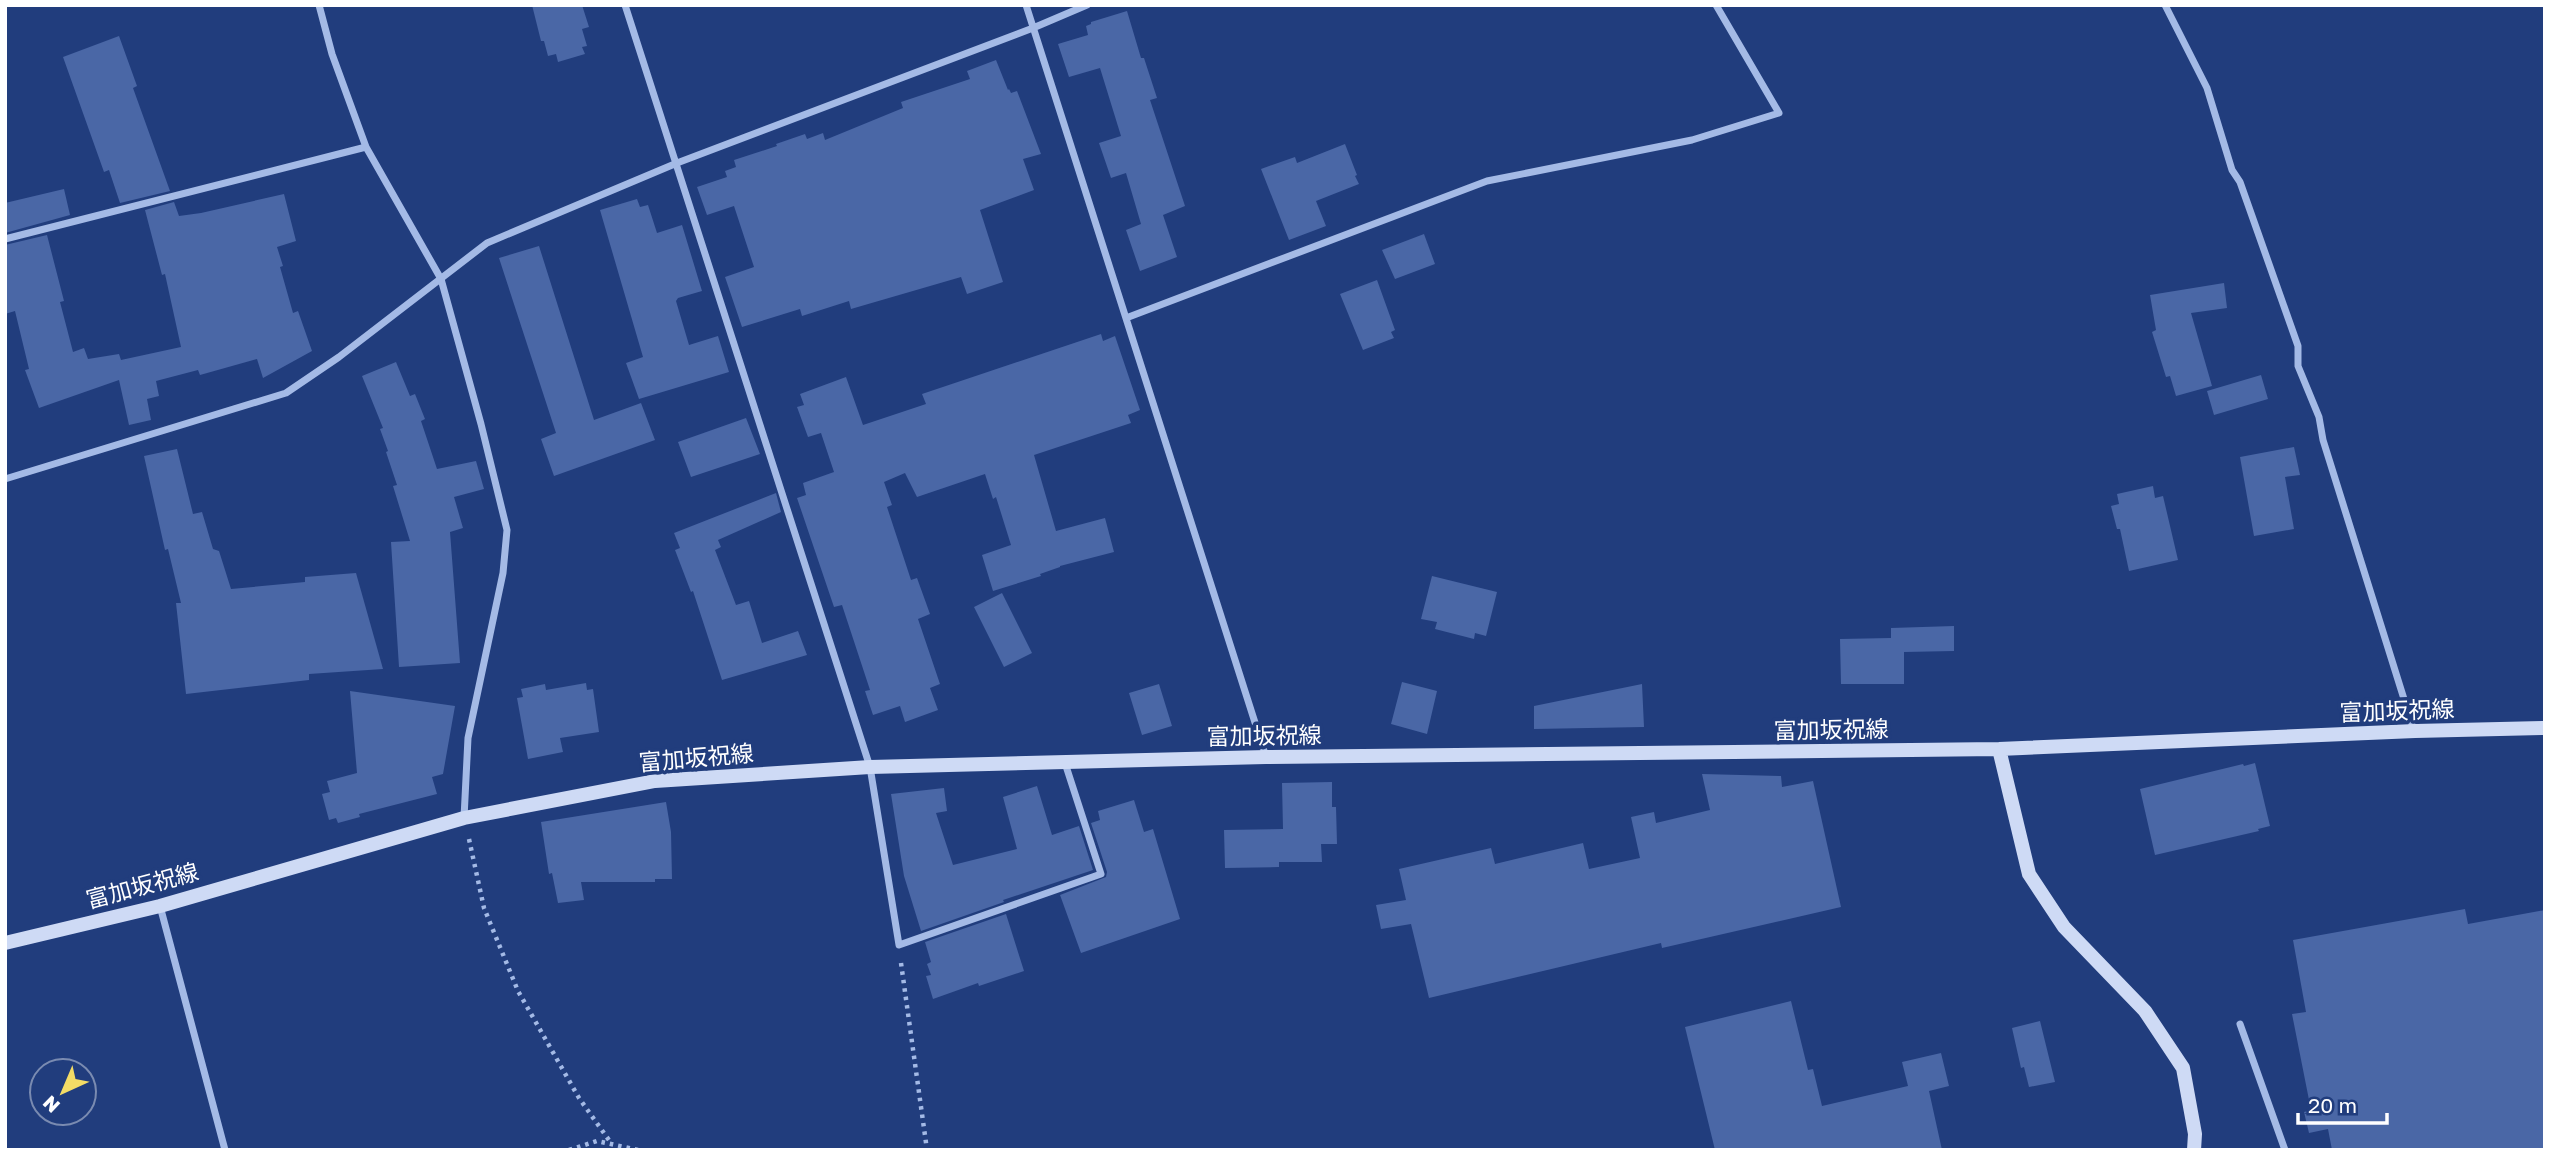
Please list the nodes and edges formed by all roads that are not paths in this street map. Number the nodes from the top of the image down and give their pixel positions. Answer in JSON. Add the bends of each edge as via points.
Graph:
{"nodes":[{"id":1,"x":319,"y":5,"type":"edge"},
{"id":2,"x":625,"y":5,"type":"edge"},
{"id":3,"x":1026,"y":5,"type":"edge"},
{"id":4,"x":1087,"y":5,"type":"edge"},
{"id":5,"x":1716,"y":5,"type":"edge"},
{"id":6,"x":2165,"y":5,"type":"edge"},
{"id":7,"x":1033,"y":28,"type":"junction"},
{"id":8,"x":366,"y":147,"type":"junction"},
{"id":9,"x":677,"y":163,"type":"junction"},
{"id":10,"x":5,"y":239,"type":"edge"},
{"id":11,"x":440,"y":279,"type":"junction"},
{"id":12,"x":1126,"y":318,"type":"junction"},
{"id":13,"x":5,"y":479,"type":"edge"},
{"id":14,"x":2545,"y":728,"type":"edge"},
{"id":15,"x":2415,"y":731,"type":"junction"},
{"id":16,"x":1999,"y":750,"type":"junction"},
{"id":17,"x":1266,"y":757,"type":"junction"},
{"id":18,"x":1065,"y":762,"type":"junction"},
{"id":19,"x":870,"y":767,"type":"junction"},
{"id":20,"x":464,"y":818,"type":"junction"},
{"id":21,"x":160,"y":905,"type":"junction"},
{"id":22,"x":5,"y":943,"type":"edge"},
{"id":23,"x":2240,"y":1024,"type":"dead end"},
{"id":24,"x":225,"y":1150,"type":"edge"},
{"id":25,"x":2194,"y":1150,"type":"edge"},
{"id":26,"x":2286,"y":1150,"type":"edge"}],
"edges":[{"from":1,"to":8,"type":"street"},
{"from":2,"to":9,"type":"street"},
{"from":3,"to":7,"type":"street"},
{"from":4,"to":7,"type":"street"},
{"from":5,"to":12,"type":"street","via":[[1779,113],[1692,140],[1487,181]]},
{"from":6,"to":15,"type":"street","via":[[2207,88],[2232,170],[2241,182],[2298,346],[2298,366],[2319,416]]},
{"from":7,"to":9,"type":"street"},
{"from":7,"to":12,"type":"street"},
{"from":8,"to":10,"type":"street"},
{"from":8,"to":11,"type":"street"},
{"from":9,"to":11,"type":"street","via":[[486,243]]},
{"from":9,"to":19,"type":"street"},
{"from":11,"to":13,"type":"street","via":[[286,393]]},
{"from":11,"to":20,"type":"street","via":[[506,530],[503,573],[468,738]]},
{"from":12,"to":17,"type":"street"},
{"from":14,"to":15,"type":"main road","name":"富加坂祝線"},
{"from":15,"to":16,"type":"main road","name":"富加坂祝線"},
{"from":16,"to":17,"type":"main road","name":"富加坂祝線"},
{"from":16,"to":25,"type":"main road","via":[[2029,874],[2064,927],[2145,1011],[2183,1068]]},
{"from":17,"to":18,"type":"main road","name":"富加坂祝線"},
{"from":18,"to":19,"type":"main road","name":"富加坂祝線"},
{"from":18,"to":19,"type":"street","via":[[1101,874],[899,945]]},
{"from":19,"to":20,"type":"main road","name":"富加坂祝線","via":[[655,781]]},
{"from":20,"to":21,"type":"main road","name":"富加坂祝線"},
{"from":21,"to":22,"type":"main road","name":"富加坂祝線"},
{"from":21,"to":24,"type":"street"},
{"from":23,"to":26,"type":"street"}]}
